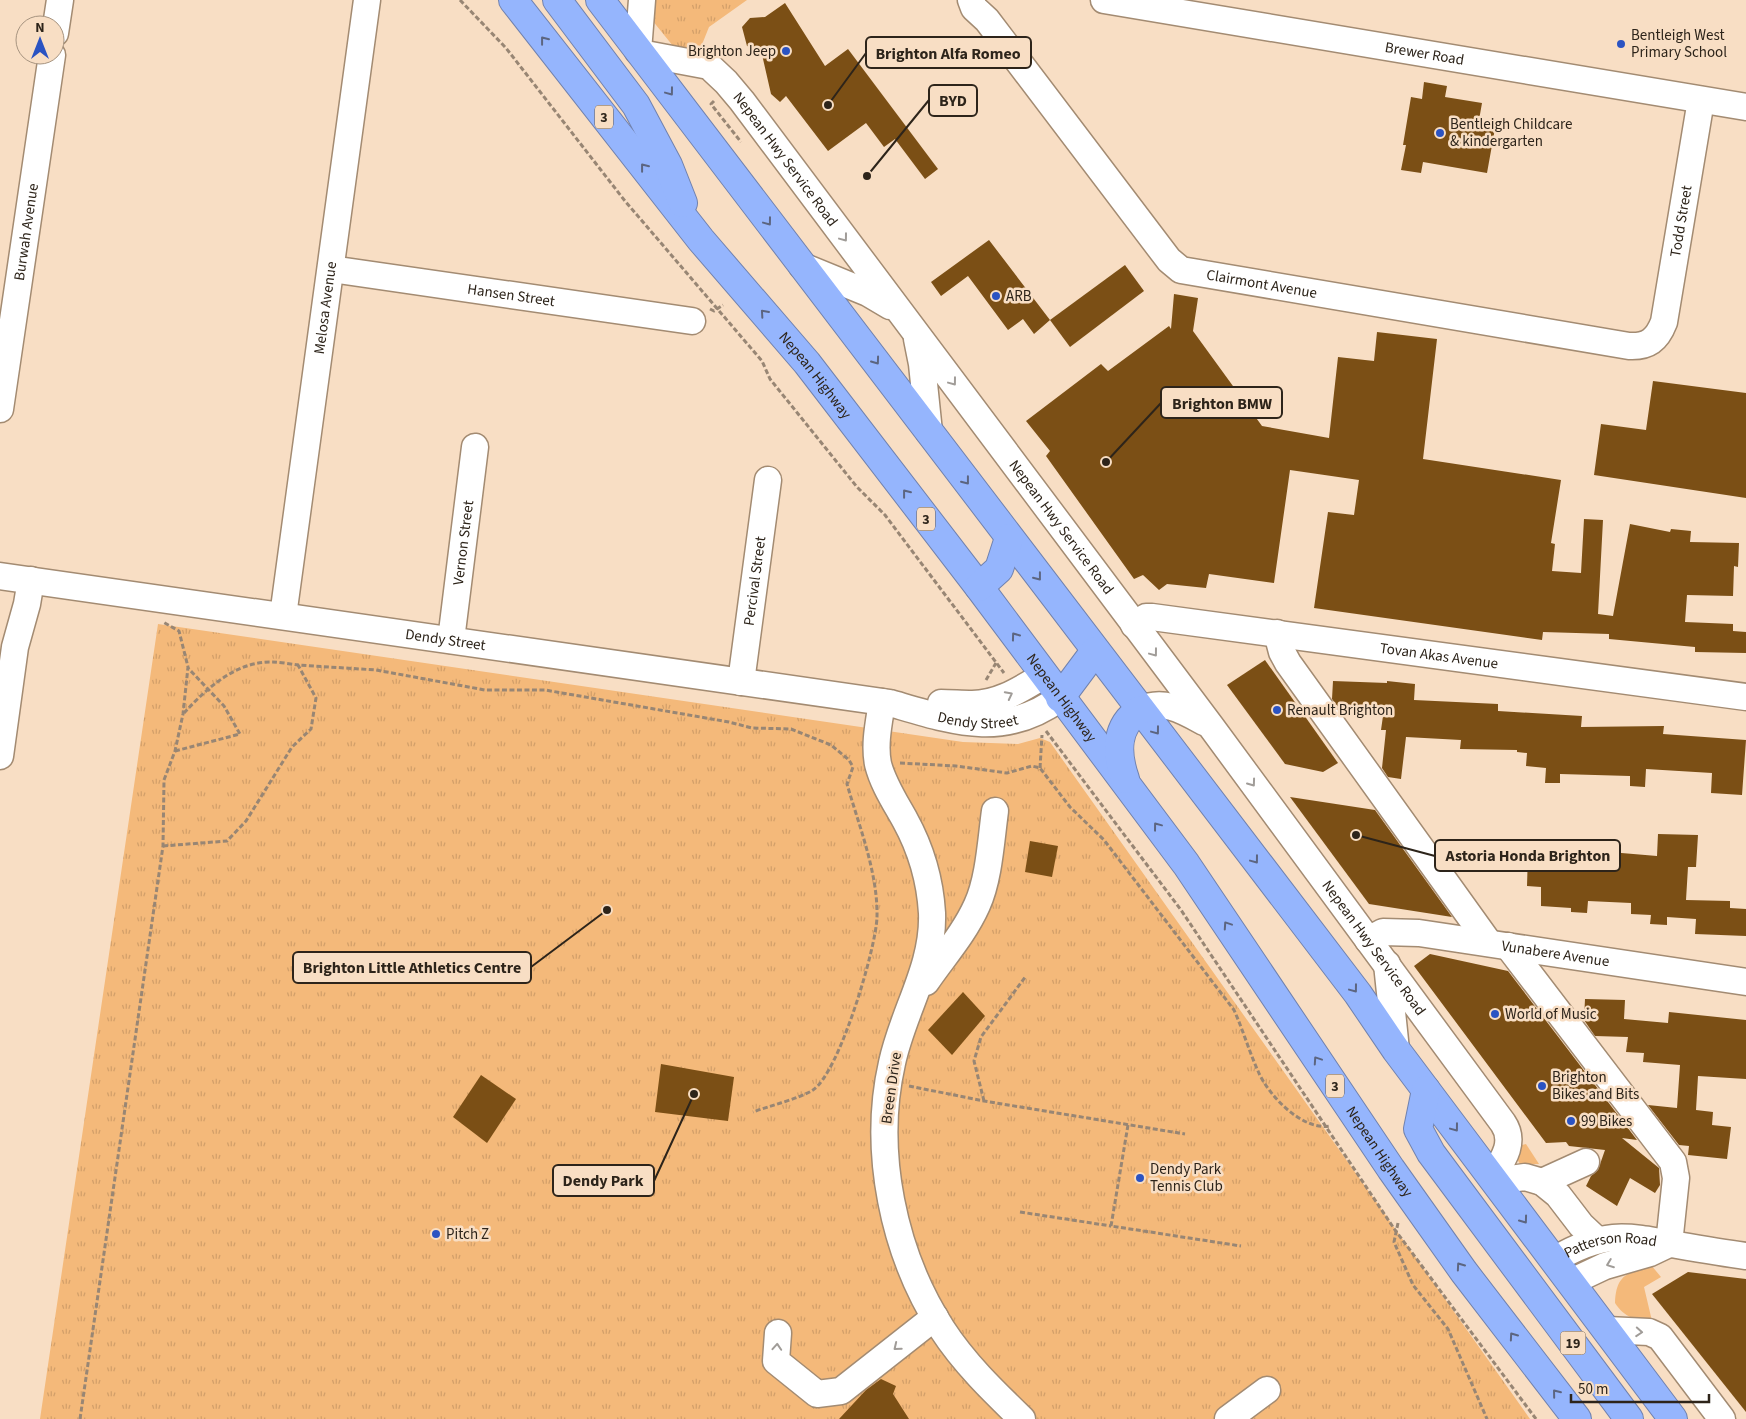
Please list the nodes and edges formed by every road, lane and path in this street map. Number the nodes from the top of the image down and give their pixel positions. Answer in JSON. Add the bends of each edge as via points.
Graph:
{"nodes":[{"id":1,"x":60,"y":0,"type":"edge"},
{"id":2,"x":367,"y":0,"type":"edge"},
{"id":3,"x":460,"y":0,"type":"edge"},
{"id":4,"x":513,"y":0,"type":"edge"},
{"id":5,"x":557,"y":0,"type":"edge"},
{"id":6,"x":600,"y":0,"type":"edge"},
{"id":7,"x":642,"y":0,"type":"edge"},
{"id":8,"x":971,"y":0,"type":"edge"},
{"id":9,"x":1104,"y":0,"type":"edge"},
{"id":10,"x":1198,"y":8,"type":"edge"},
{"id":11,"x":988,"y":10,"type":"edge"},
{"id":12,"x":58,"y":15,"type":"edge"},
{"id":13,"x":639,"y":52,"type":"junction"},
{"id":14,"x":51,"y":65,"type":"edge"},
{"id":15,"x":612,"y":73,"type":"junction"},
{"id":16,"x":1701,"y":100,"type":"junction"},
{"id":17,"x":1746,"y":107,"type":"edge"},
{"id":18,"x":696,"y":233,"type":"junction"},
{"id":19,"x":802,"y":266,"type":"junction"},
{"id":20,"x":331,"y":269,"type":"junction"},
{"id":21,"x":692,"y":321,"type":"dead end"},
{"id":22,"x":907,"y":321,"type":"junction"},
{"id":23,"x":1654,"y":340,"type":"joint"},
{"id":24,"x":0,"y":409,"type":"edge"},
{"id":25,"x":929,"y":432,"type":"junction"},
{"id":26,"x":475,"y":448,"type":"dead end"},
{"id":27,"x":768,"y":480,"type":"dead end"},
{"id":28,"x":1008,"y":538,"type":"junction"},
{"id":29,"x":16,"y":578,"type":"edge"},
{"id":30,"x":979,"y":587,"type":"junction"},
{"id":31,"x":162,"y":599,"type":"junction"},
{"id":32,"x":283,"y":616,"type":"junction"},
{"id":33,"x":1134,"y":625,"type":"junction"},
{"id":34,"x":1277,"y":633,"type":"junction"},
{"id":35,"x":451,"y":640,"type":"junction"},
{"id":36,"x":1095,"y":651,"type":"junction"},
{"id":37,"x":996,"y":663,"type":"dead end"},
{"id":38,"x":298,"y":666,"type":"junction"},
{"id":39,"x":188,"y":667,"type":"junction"},
{"id":40,"x":1044,"y":676,"type":"junction"},
{"id":41,"x":741,"y":682,"type":"junction"},
{"id":42,"x":207,"y":688,"type":"junction"},
{"id":43,"x":1746,"y":697,"type":"edge"},
{"id":44,"x":1060,"y":698,"type":"junction"},
{"id":45,"x":886,"y":702,"type":"junction"},
{"id":46,"x":1140,"y":710,"type":"junction"},
{"id":47,"x":183,"y":714,"type":"junction"},
{"id":48,"x":1210,"y":726,"type":"junction"},
{"id":49,"x":1048,"y":733,"type":"dead end"},
{"id":50,"x":1042,"y":735,"type":"dead end"},
{"id":51,"x":175,"y":751,"type":"junction"},
{"id":52,"x":0,"y":756,"type":"edge"},
{"id":53,"x":878,"y":762,"type":"junction"},
{"id":54,"x":853,"y":767,"type":"junction"},
{"id":55,"x":1040,"y":768,"type":"junction"},
{"id":56,"x":1128,"y":788,"type":"junction"},
{"id":57,"x":995,"y":811,"type":"dead end"},
{"id":58,"x":163,"y":846,"type":"junction"},
{"id":59,"x":1368,"y":940,"type":"junction"},
{"id":60,"x":1499,"y":944,"type":"junction"},
{"id":61,"x":1387,"y":964,"type":"junction"},
{"id":62,"x":1026,"y":976,"type":"dead end"},
{"id":63,"x":1746,"y":982,"type":"edge"},
{"id":64,"x":914,"y":1000,"type":"junction"},
{"id":65,"x":1396,"y":1050,"type":"junction"},
{"id":66,"x":889,"y":1082,"type":"junction"},
{"id":67,"x":1426,"y":1090,"type":"junction"},
{"id":68,"x":984,"y":1102,"type":"junction"},
{"id":69,"x":753,"y":1112,"type":"dead end"},
{"id":70,"x":1128,"y":1125,"type":"junction"},
{"id":71,"x":1330,"y":1126,"type":"dead end"},
{"id":72,"x":1324,"y":1127,"type":"junction"},
{"id":73,"x":1185,"y":1134,"type":"dead end"},
{"id":74,"x":1586,"y":1162,"type":"dead end"},
{"id":75,"x":1493,"y":1179,"type":"junction"},
{"id":76,"x":1542,"y":1182,"type":"junction"},
{"id":77,"x":1020,"y":1212,"type":"dead end"},
{"id":78,"x":1398,"y":1223,"type":"dead end"},
{"id":79,"x":1111,"y":1226,"type":"junction"},
{"id":80,"x":1395,"y":1230,"type":"junction"},
{"id":81,"x":1597,"y":1240,"type":"junction"},
{"id":82,"x":1669,"y":1244,"type":"junction"},
{"id":83,"x":1241,"y":1246,"type":"dead end"},
{"id":84,"x":1746,"y":1256,"type":"edge"},
{"id":85,"x":1554,"y":1260,"type":"junction"},
{"id":86,"x":1571,"y":1282,"type":"junction"},
{"id":87,"x":1531,"y":1288,"type":"junction"},
{"id":88,"x":1489,"y":1304,"type":"junction"},
{"id":89,"x":935,"y":1317,"type":"junction"},
{"id":90,"x":1607,"y":1330,"type":"junction"},
{"id":91,"x":778,"y":1333,"type":"dead end"},
{"id":92,"x":1267,"y":1390,"type":"dead end"},
{"id":93,"x":80,"y":1419,"type":"edge"},
{"id":94,"x":1022,"y":1419,"type":"edge"},
{"id":95,"x":1228,"y":1419,"type":"edge"},
{"id":96,"x":1487,"y":1419,"type":"edge"},
{"id":97,"x":1536,"y":1419,"type":"edge"},
{"id":98,"x":1577,"y":1419,"type":"edge"},
{"id":99,"x":1629,"y":1419,"type":"edge"},
{"id":100,"x":1673,"y":1419,"type":"edge"},
{"id":101,"x":1722,"y":1419,"type":"edge"}],
"edges":[{"from":1,"to":12,"type":"street"},
{"from":2,"to":20,"type":"street","name":"Melosa Avenue"},
{"from":3,"to":37,"type":"path","via":[[506,48],[625,201],[762,361],[770,379],[857,487],[885,516]]},
{"from":18,"to":4,"type":"highway","name":"Nepean Highway","number":"3","one_way":true},
{"from":5,"to":15,"type":"highway"},
{"from":6,"to":13,"type":"highway"},
{"from":7,"to":13,"type":"street"},
{"from":8,"to":11,"type":"street","name":"Clairmont Avenue","via":[[974,8]]},
{"from":9,"to":10,"type":"street","name":"Brewer Road"},
{"from":10,"to":16,"type":"street","name":"Brewer Road"},
{"from":11,"to":23,"type":"street","name":"Clairmont Avenue","via":[[1169,260],[1181,270],[1629,346],[1640,347]]},
{"from":13,"to":15,"type":"highway"},
{"from":13,"to":19,"type":"highway","one_way":true},
{"from":13,"to":22,"type":"street","name":"Nepean Hwy Service Road","one_way":true,"via":[[706,65],[718,73]]},
{"from":14,"to":24,"type":"street","name":"Burwah Avenue"},
{"from":15,"to":18,"type":"highway","via":[[648,125]]},
{"from":16,"to":17,"type":"street","name":"Brewer Road"},
{"from":16,"to":23,"type":"street","name":"Todd Street","via":[[1664,322]]},
{"from":30,"to":18,"type":"highway","name":"Nepean Highway","number":"3","one_way":true,"via":[[808,363]]},
{"from":19,"to":22,"type":"street","name":"Nepean Hwy Service Road","via":[[868,293]]},
{"from":19,"to":25,"type":"highway","one_way":true},
{"from":20,"to":21,"type":"street","name":"Hansen Street"},
{"from":20,"to":32,"type":"street","name":"Melosa Avenue"},
{"from":22,"to":25,"type":"street","name":"Nepean Hwy Service Road","via":[[922,358]]},
{"from":22,"to":33,"type":"street","name":"Nepean Hwy Service Road","one_way":true},
{"from":25,"to":28,"type":"highway","one_way":true},
{"from":26,"to":35,"type":"street","name":"Vernon Street"},
{"from":27,"to":41,"type":"street","name":"Percival Street"},
{"from":28,"to":30,"type":"highway","via":[[999,569]]},
{"from":28,"to":36,"type":"highway","one_way":true},
{"from":29,"to":31,"type":"street","name":"Dendy Street"},
{"from":29,"to":52,"type":"street","via":[[27,604],[15,646]]},
{"from":40,"to":30,"type":"highway","name":"Nepean Highway","number":"3","one_way":true},
{"from":31,"to":32,"type":"street","name":"Dendy Street"},
{"from":31,"to":39,"type":"path","via":[[163,624],[179,631]]},
{"from":32,"to":35,"type":"street","name":"Dendy Street"},
{"from":33,"to":34,"type":"street","name":"Tovan Akas Avenue","via":[[1152,617]]},
{"from":33,"to":48,"type":"street","name":"Nepean Hwy Service Road","one_way":true},
{"from":34,"to":43,"type":"street","name":"Tovan Akas Avenue"},
{"from":34,"to":60,"type":"street","via":[[1288,663]]},
{"from":35,"to":41,"type":"street","name":"Dendy Street"},
{"from":36,"to":40,"type":"highway"},
{"from":36,"to":44,"type":"highway"},
{"from":36,"to":46,"type":"highway"},
{"from":38,"to":42,"type":"path","via":[[270,662],[241,668]]},
{"from":38,"to":54,"type":"path","via":[[376,670],[485,690],[545,690],[752,728],[791,729],[832,745]]},
{"from":38,"to":58,"type":"path","via":[[316,698],[311,730],[292,747],[246,821],[227,841]]},
{"from":39,"to":42,"type":"path"},
{"from":39,"to":47,"type":"path"},
{"from":40,"to":44,"type":"highway","name":"Nepean Highway","number":"3"},
{"from":45,"to":40,"type":"street","name":"Dendy Street","one_way":true,"via":[[986,703]]},
{"from":41,"to":45,"type":"street","name":"Dendy Street"},
{"from":42,"to":47,"type":"path"},
{"from":42,"to":51,"type":"path","via":[[224,706],[240,734]]},
{"from":44,"to":45,"type":"street","name":"Dendy Street","via":[[1029,717],[989,723],[948,719]]},
{"from":44,"to":56,"type":"highway","name":"Nepean Highway","number":"3"},
{"from":45,"to":53,"type":"street","name":"Breen Drive","via":[[877,740]]},
{"from":46,"to":48,"type":"street","name":"Nepean Hwy Service Road","via":[[1152,705],[1172,706]]},
{"from":46,"to":56,"type":"highway","via":[[1126,722],[1119,740],[1120,763]]},
{"from":46,"to":65,"type":"highway","one_way":true,"via":[[1358,994]]},
{"from":47,"to":51,"type":"path"},
{"from":48,"to":59,"type":"street","name":"Nepean Hwy Service Road","one_way":true},
{"from":49,"to":72,"type":"path","via":[[1181,910]]},
{"from":50,"to":55,"type":"path"},
{"from":51,"to":58,"type":"path","via":[[164,780]]},
{"from":53,"to":54,"type":"path"},
{"from":53,"to":55,"type":"path","via":[[956,766],[1007,773],[1032,766]]},
{"from":53,"to":64,"type":"street","name":"Breen Drive","via":[[881,775],[920,850],[930,891],[932,915],[927,962]]},
{"from":54,"to":69,"type":"path","via":[[847,784],[874,888],[877,918],[862,985],[832,1068],[814,1090]]},
{"from":55,"to":72,"type":"path","via":[[1070,807],[1104,840],[1234,1010],[1258,1073],[1284,1108],[1294,1117]]},
{"from":88,"to":56,"type":"highway","name":"Nepean Highway","number":"3","one_way":true,"via":[[1392,1169],[1186,864]]},
{"from":57,"to":64,"type":"street","via":[[978,904]]},
{"from":58,"to":93,"type":"path"},
{"from":59,"to":60,"type":"street","name":"Vunabere Avenue","via":[[1379,932],[1392,930]]},
{"from":59,"to":61,"type":"street","name":"Nepean Hwy Service Road"},
{"from":60,"to":63,"type":"street","name":"Vunabere Avenue"},
{"from":60,"to":82,"type":"street","via":[[1672,1162],[1676,1178]]},
{"from":61,"to":65,"type":"street"},
{"from":61,"to":75,"type":"street","name":"Nepean Hwy Service Road","via":[[1506,1128],[1508,1149]]},
{"from":62,"to":68,"type":"path","via":[[981,1036],[974,1061]]},
{"from":64,"to":66,"type":"street","name":"Breen Drive","via":[[897,1045]]},
{"from":65,"to":67,"type":"highway"},
{"from":66,"to":68,"type":"path"},
{"from":66,"to":89,"type":"street","name":"Breen Drive","via":[[885,1150],[896,1220],[906,1252]]},
{"from":67,"to":75,"type":"highway","one_way":true},
{"from":67,"to":87,"type":"highway","number":"19","via":[[1418,1129],[1431,1153]]},
{"from":68,"to":70,"type":"path"},
{"from":70,"to":73,"type":"path"},
{"from":70,"to":79,"type":"path"},
{"from":71,"to":72,"type":"path"},
{"from":72,"to":80,"type":"path"},
{"from":74,"to":76,"type":"street"},
{"from":75,"to":76,"type":"street","via":[[1525,1177]]},
{"from":75,"to":85,"type":"highway","one_way":true},
{"from":76,"to":81,"type":"street"},
{"from":77,"to":79,"type":"path"},
{"from":78,"to":80,"type":"path"},
{"from":79,"to":83,"type":"path"},
{"from":80,"to":96,"type":"path","via":[[1394,1242],[1413,1285],[1448,1329]]},
{"from":80,"to":97,"type":"path"},
{"from":81,"to":82,"type":"street","name":"Patterson Road","via":[[1634,1236]]},
{"from":81,"to":85,"type":"street","name":"Patterson Road","via":[[1578,1246]]},
{"from":82,"to":84,"type":"street","name":"Patterson Road"},
{"from":82,"to":86,"type":"street","name":"Patterson Road","one_way":true,"via":[[1605,1266]]},
{"from":85,"to":86,"type":"highway"},
{"from":85,"to":87,"type":"highway"},
{"from":86,"to":87,"type":"highway"},
{"from":86,"to":90,"type":"highway"},
{"from":87,"to":88,"type":"highway"},
{"from":87,"to":99,"type":"highway","number":"19"},
{"from":98,"to":88,"type":"highway","name":"Nepean Highway","number":"3","one_way":true},
{"from":89,"to":91,"type":"street","one_way":true,"via":[[841,1391],[817,1394],[776,1361]]},
{"from":89,"to":94,"type":"street","name":"Breen Drive","via":[[972,1369]]},
{"from":90,"to":100,"type":"highway"},
{"from":90,"to":101,"type":"street","one_way":true,"via":[[1649,1332],[1660,1337]]},
{"from":92,"to":95,"type":"street"}]}
